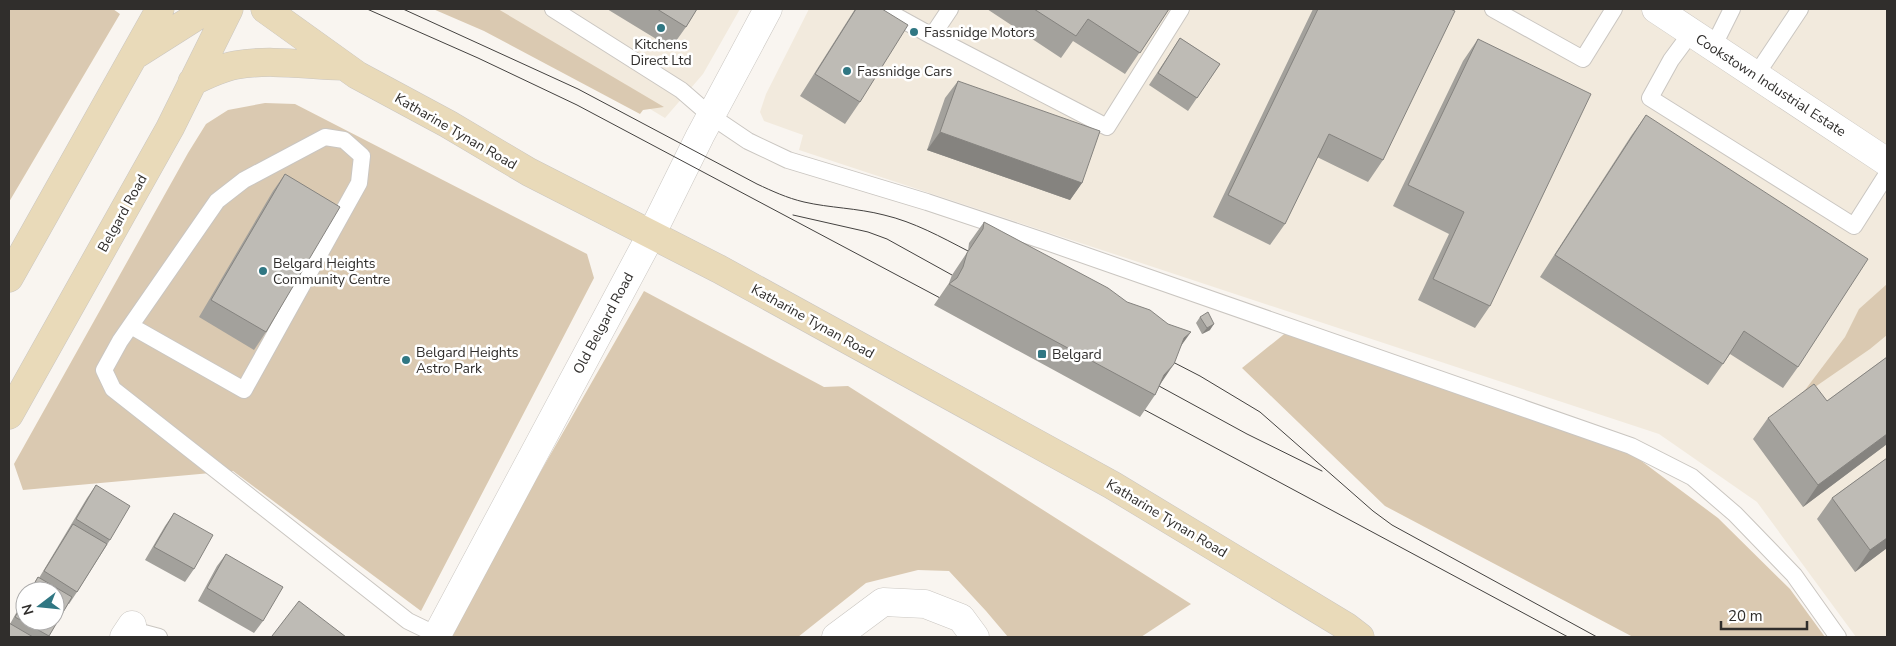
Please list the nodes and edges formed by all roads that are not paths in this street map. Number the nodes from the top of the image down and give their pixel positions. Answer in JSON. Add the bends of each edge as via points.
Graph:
{"nodes":[{"id":1,"x":160,"y":9,"type":"edge"},
{"id":2,"x":208,"y":9,"type":"edge"},
{"id":3,"x":229,"y":9,"type":"edge"},
{"id":4,"x":265,"y":9,"type":"edge"},
{"id":5,"x":553,"y":9,"type":"edge"},
{"id":6,"x":768,"y":9,"type":"edge"},
{"id":7,"x":883,"y":9,"type":"edge"},
{"id":8,"x":950,"y":9,"type":"edge"},
{"id":9,"x":1182,"y":9,"type":"edge"},
{"id":10,"x":1493,"y":9,"type":"edge"},
{"id":11,"x":1614,"y":9,"type":"edge"},
{"id":12,"x":1656,"y":9,"type":"edge"},
{"id":13,"x":1732,"y":9,"type":"edge"},
{"id":14,"x":1800,"y":9,"type":"edge"},
{"id":15,"x":932,"y":36,"type":"junction"},
{"id":16,"x":1702,"y":40,"type":"junction"},
{"id":17,"x":134,"y":56,"type":"junction"},
{"id":18,"x":342,"y":66,"type":"junction"},
{"id":19,"x":1756,"y":75,"type":"junction"},
{"id":20,"x":192,"y":82,"type":"junction"},
{"id":21,"x":711,"y":116,"type":"junction"},
{"id":22,"x":1887,"y":162,"type":"edge"},
{"id":23,"x":1887,"y":174,"type":"edge"},
{"id":24,"x":651,"y":235,"type":"junction"},
{"id":25,"x":9,"y":278,"type":"edge"},
{"id":26,"x":131,"y":326,"type":"junction"},
{"id":27,"x":9,"y":415,"type":"edge"},
{"id":28,"x":128,"y":630,"type":"edge"},
{"id":29,"x":436,"y":636,"type":"edge"},
{"id":30,"x":159,"y":637,"type":"edge"},
{"id":31,"x":836,"y":637,"type":"edge"},
{"id":32,"x":975,"y":637,"type":"edge"},
{"id":33,"x":1360,"y":637,"type":"edge"},
{"id":34,"x":1838,"y":637,"type":"edge"}],
"edges":[{"from":1,"to":17,"type":"main road"},
{"from":2,"to":17,"type":"main road"},
{"from":3,"to":20,"type":"main road","name":"Belgard Road"},
{"from":4,"to":18,"type":"main road","name":"Katharine Tynan Road"},
{"from":5,"to":21,"type":"lane","via":[[681,90]]},
{"from":6,"to":21,"type":"street","name":"Old Belgard Road"},
{"from":7,"to":15,"type":"lane"},
{"from":8,"to":15,"type":"lane"},
{"from":9,"to":15,"type":"lane","via":[[1107,127]]},
{"from":10,"to":11,"type":"lane","via":[[1583,60]]},
{"from":12,"to":16,"type":"street","name":"Cookstown Industrial Estate"},
{"from":13,"to":16,"type":"lane"},
{"from":14,"to":19,"type":"lane"},
{"from":16,"to":19,"type":"street","name":"Cookstown Industrial Estate"},
{"from":16,"to":23,"type":"lane","via":[[1671,60],[1650,98],[1854,226]]},
{"from":17,"to":25,"type":"main road"},
{"from":18,"to":20,"type":"main road","via":[[234,65]]},
{"from":18,"to":24,"type":"main road","name":"Katharine Tynan Road","via":[[529,172]]},
{"from":19,"to":22,"type":"street","name":"Cookstown Industrial Estate"},
{"from":20,"to":27,"type":"main road","name":"Belgard Road","via":[[170,128]]},
{"from":21,"to":24,"type":"street","name":"Old Belgard Road"},
{"from":21,"to":34,"type":"lane","via":[[748,141],[788,160],[1044,241],[1631,446],[1692,477],[1735,514],[1794,575]]},
{"from":24,"to":29,"type":"street","name":"Old Belgard Road"},
{"from":24,"to":33,"type":"main road","name":"Katharine Tynan Road","via":[[719,269],[1112,485]]},
{"from":26,"to":26,"type":"lane","via":[[217,201],[244,180],[325,138],[344,140],[362,156],[359,182],[244,390]]},
{"from":26,"to":29,"type":"lane","via":[[104,370],[113,389],[408,621]]},
{"from":28,"to":30,"type":"lane"},
{"from":31,"to":32,"type":"street","via":[[883,602],[925,604],[961,618]]}]}
